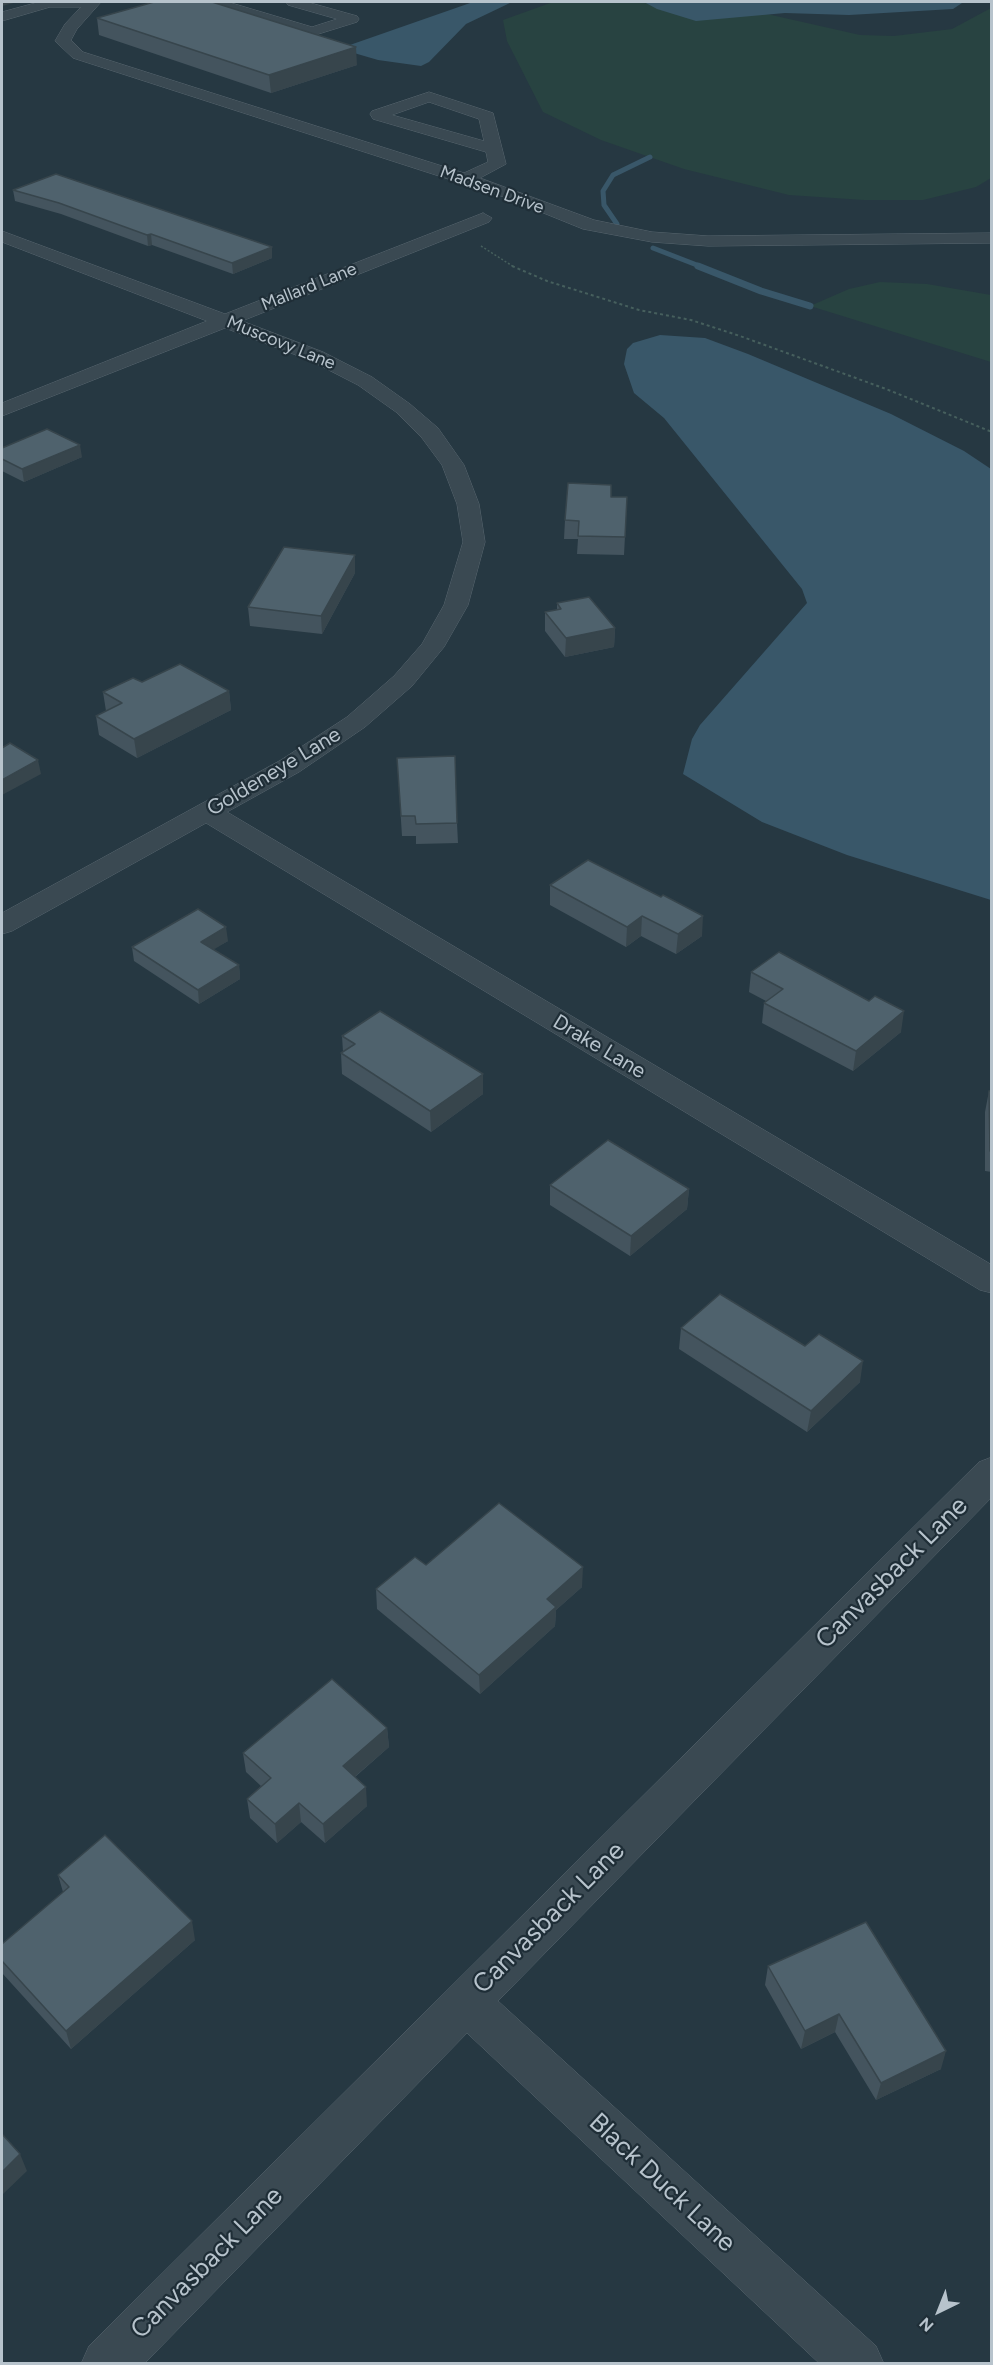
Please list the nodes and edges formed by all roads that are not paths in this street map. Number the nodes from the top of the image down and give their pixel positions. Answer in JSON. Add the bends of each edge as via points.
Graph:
{"nodes":[{"id":1,"x":92,"y":2,"type":"edge"},
{"id":2,"x":221,"y":2,"type":"edge"},
{"id":3,"x":293,"y":2,"type":"edge"},
{"id":4,"x":2,"y":17,"type":"edge"},
{"id":5,"x":493,"y":147,"type":"junction"},
{"id":6,"x":464,"y":179,"type":"junction"},
{"id":7,"x":483,"y":218,"type":"dead end"},
{"id":8,"x":2,"y":236,"type":"edge"},
{"id":9,"x":992,"y":238,"type":"edge"},
{"id":10,"x":226,"y":320,"type":"junction"},
{"id":11,"x":2,"y":410,"type":"edge"},
{"id":12,"x":473,"y":546,"type":"joint"},
{"id":13,"x":207,"y":812,"type":"junction"},
{"id":14,"x":2,"y":925,"type":"edge"},
{"id":15,"x":992,"y":1281,"type":"edge"},
{"id":16,"x":992,"y":1472,"type":"edge"},
{"id":17,"x":466,"y":2002,"type":"junction"},
{"id":18,"x":107,"y":2364,"type":"edge"},
{"id":19,"x":858,"y":2364,"type":"edge"}],
"edges":[{"from":1,"to":4,"type":"street","via":[[50,3]]},
{"from":1,"to":6,"type":"street","name":"Madsen Drive","via":[[63,40],[78,55]]},
{"from":2,"to":3,"type":"street","via":[[312,32],[352,19]]},
{"from":5,"to":5,"type":"street","via":[[479,146],[378,114],[423,98],[439,98],[488,116]]},
{"from":5,"to":6,"type":"street","via":[[497,164]]},
{"from":6,"to":9,"type":"street","name":"Madsen Drive","via":[[589,225],[652,237],[708,241]]},
{"from":7,"to":10,"type":"street","name":"Mallard Lane"},
{"from":8,"to":10,"type":"street","name":"Muscovy Lane"},
{"from":10,"to":11,"type":"street","name":"Mallard Lane"},
{"from":10,"to":12,"type":"street","name":"Muscovy Lane","via":[[343,369],[403,408],[430,433],[453,465],[468,504]]},
{"from":12,"to":13,"type":"street","name":"Goldeneye Lane","via":[[456,605],[432,647],[403,681],[356,723],[317,750]]},
{"from":13,"to":14,"type":"street","name":"Goldeneye Lane"},
{"from":13,"to":15,"type":"street","name":"Drake Lane"},
{"from":16,"to":17,"type":"street","name":"Canvasback Lane"},
{"from":17,"to":18,"type":"street","name":"Canvasback Lane"},
{"from":17,"to":19,"type":"street","name":"Black Duck Lane"}]}
